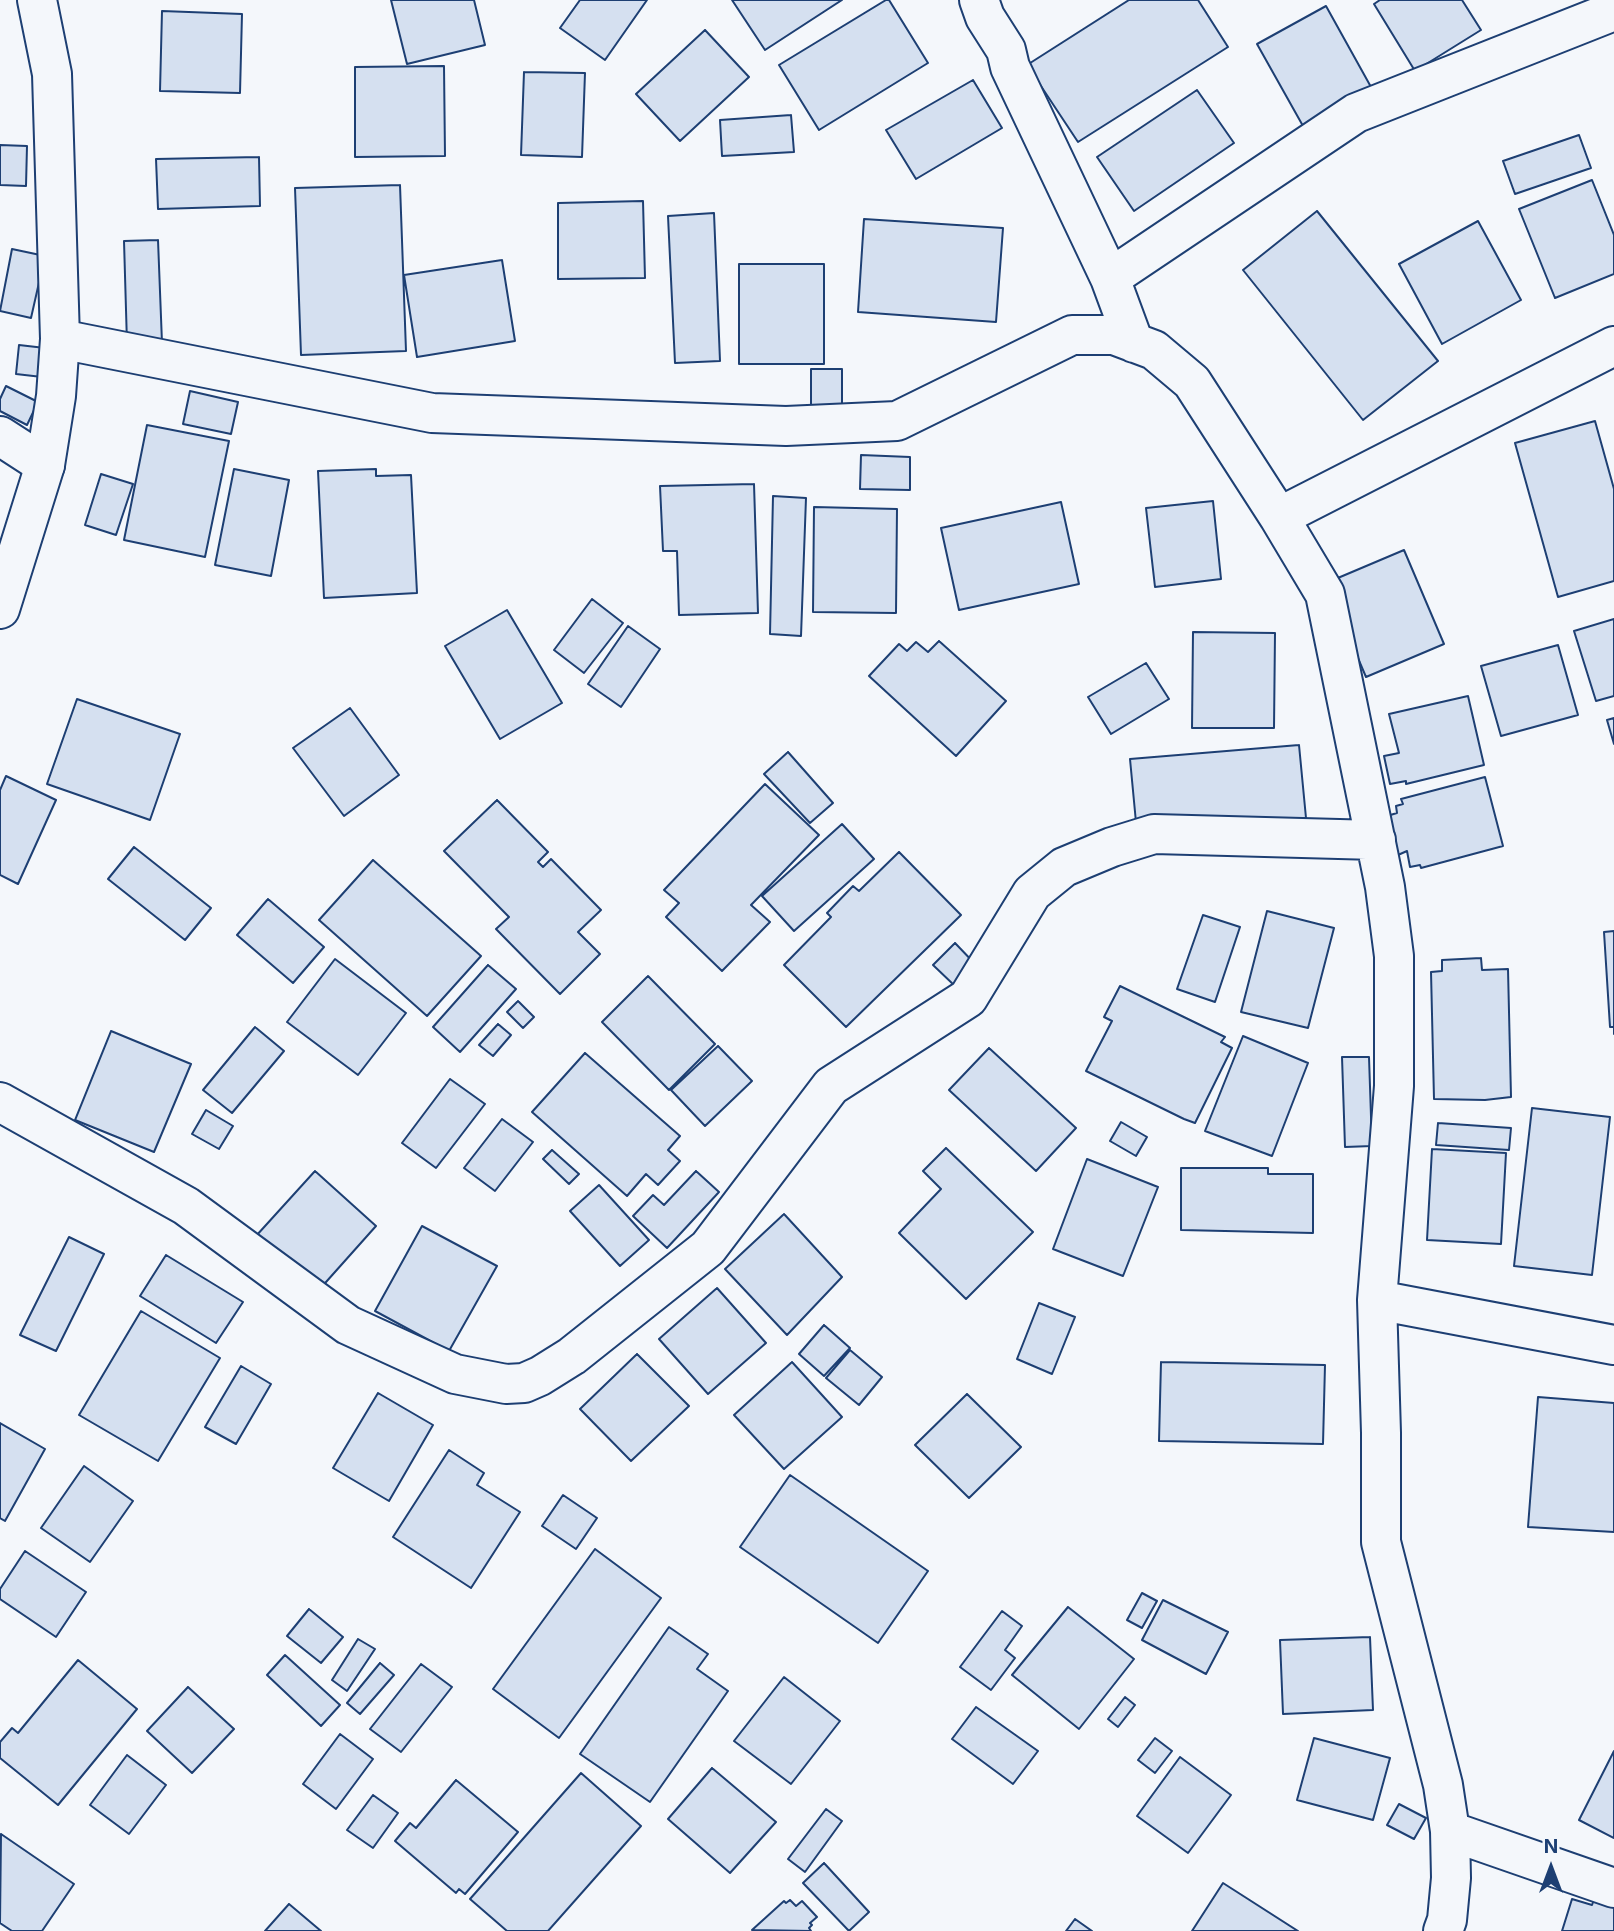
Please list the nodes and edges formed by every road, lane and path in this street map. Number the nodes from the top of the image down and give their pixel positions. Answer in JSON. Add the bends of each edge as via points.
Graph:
{"nodes":[{"id":1,"x":37,"y":0,"type":"edge"},
{"id":2,"x":979,"y":0,"type":"edge"},
{"id":3,"x":1614,"y":11,"type":"edge"},
{"id":4,"x":1110,"y":278,"type":"junction"},
{"id":5,"x":60,"y":339,"type":"junction"},
{"id":6,"x":1134,"y":343,"type":"junction"},
{"id":7,"x":1614,"y":346,"type":"edge"},
{"id":8,"x":0,"y":436,"type":"edge"},
{"id":9,"x":46,"y":465,"type":"junction"},
{"id":10,"x":1279,"y":517,"type":"junction"},
{"id":11,"x":0,"y":608,"type":"edge"},
{"id":12,"x":1376,"y":840,"type":"junction"},
{"id":13,"x":0,"y":1102,"type":"edge"},
{"id":14,"x":1377,"y":1300,"type":"junction"},
{"id":15,"x":1614,"y":1345,"type":"edge"},
{"id":16,"x":1450,"y":1831,"type":"junction"},
{"id":17,"x":1614,"y":1888,"type":"edge"},
{"id":18,"x":1443,"y":1931,"type":"edge"}],
"edges":[{"from":1,"to":5,"type":"street","via":[[52,74]]},
{"from":2,"to":4,"type":"street"},
{"from":3,"to":4,"type":"street","via":[[1356,113]]},
{"from":4,"to":6,"type":"street"},
{"from":5,"to":6,"type":"street","via":[[432,413],[786,426],[897,421],[1072,335],[1114,335]]},
{"from":5,"to":9,"type":"street"},
{"from":6,"to":10,"type":"street","via":[[1154,350],[1192,382]]},
{"from":7,"to":10,"type":"street"},
{"from":8,"to":9,"type":"street"},
{"from":9,"to":11,"type":"street"},
{"from":10,"to":12,"type":"street","via":[[1325,594]]},
{"from":12,"to":13,"type":"street","via":[[1154,834],[1065,867],[1031,893],[968,998],[831,1086],[708,1248],[572,1356],[524,1383],[455,1374],[348,1325],[186,1206]]},
{"from":12,"to":14,"type":"street","via":[[1394,956],[1394,1086]]},
{"from":14,"to":15,"type":"street"},
{"from":14,"to":16,"type":"street","via":[[1381,1542],[1443,1785]]},
{"from":16,"to":17,"type":"street"},
{"from":16,"to":18,"type":"street","via":[[1451,1878]]}]}
